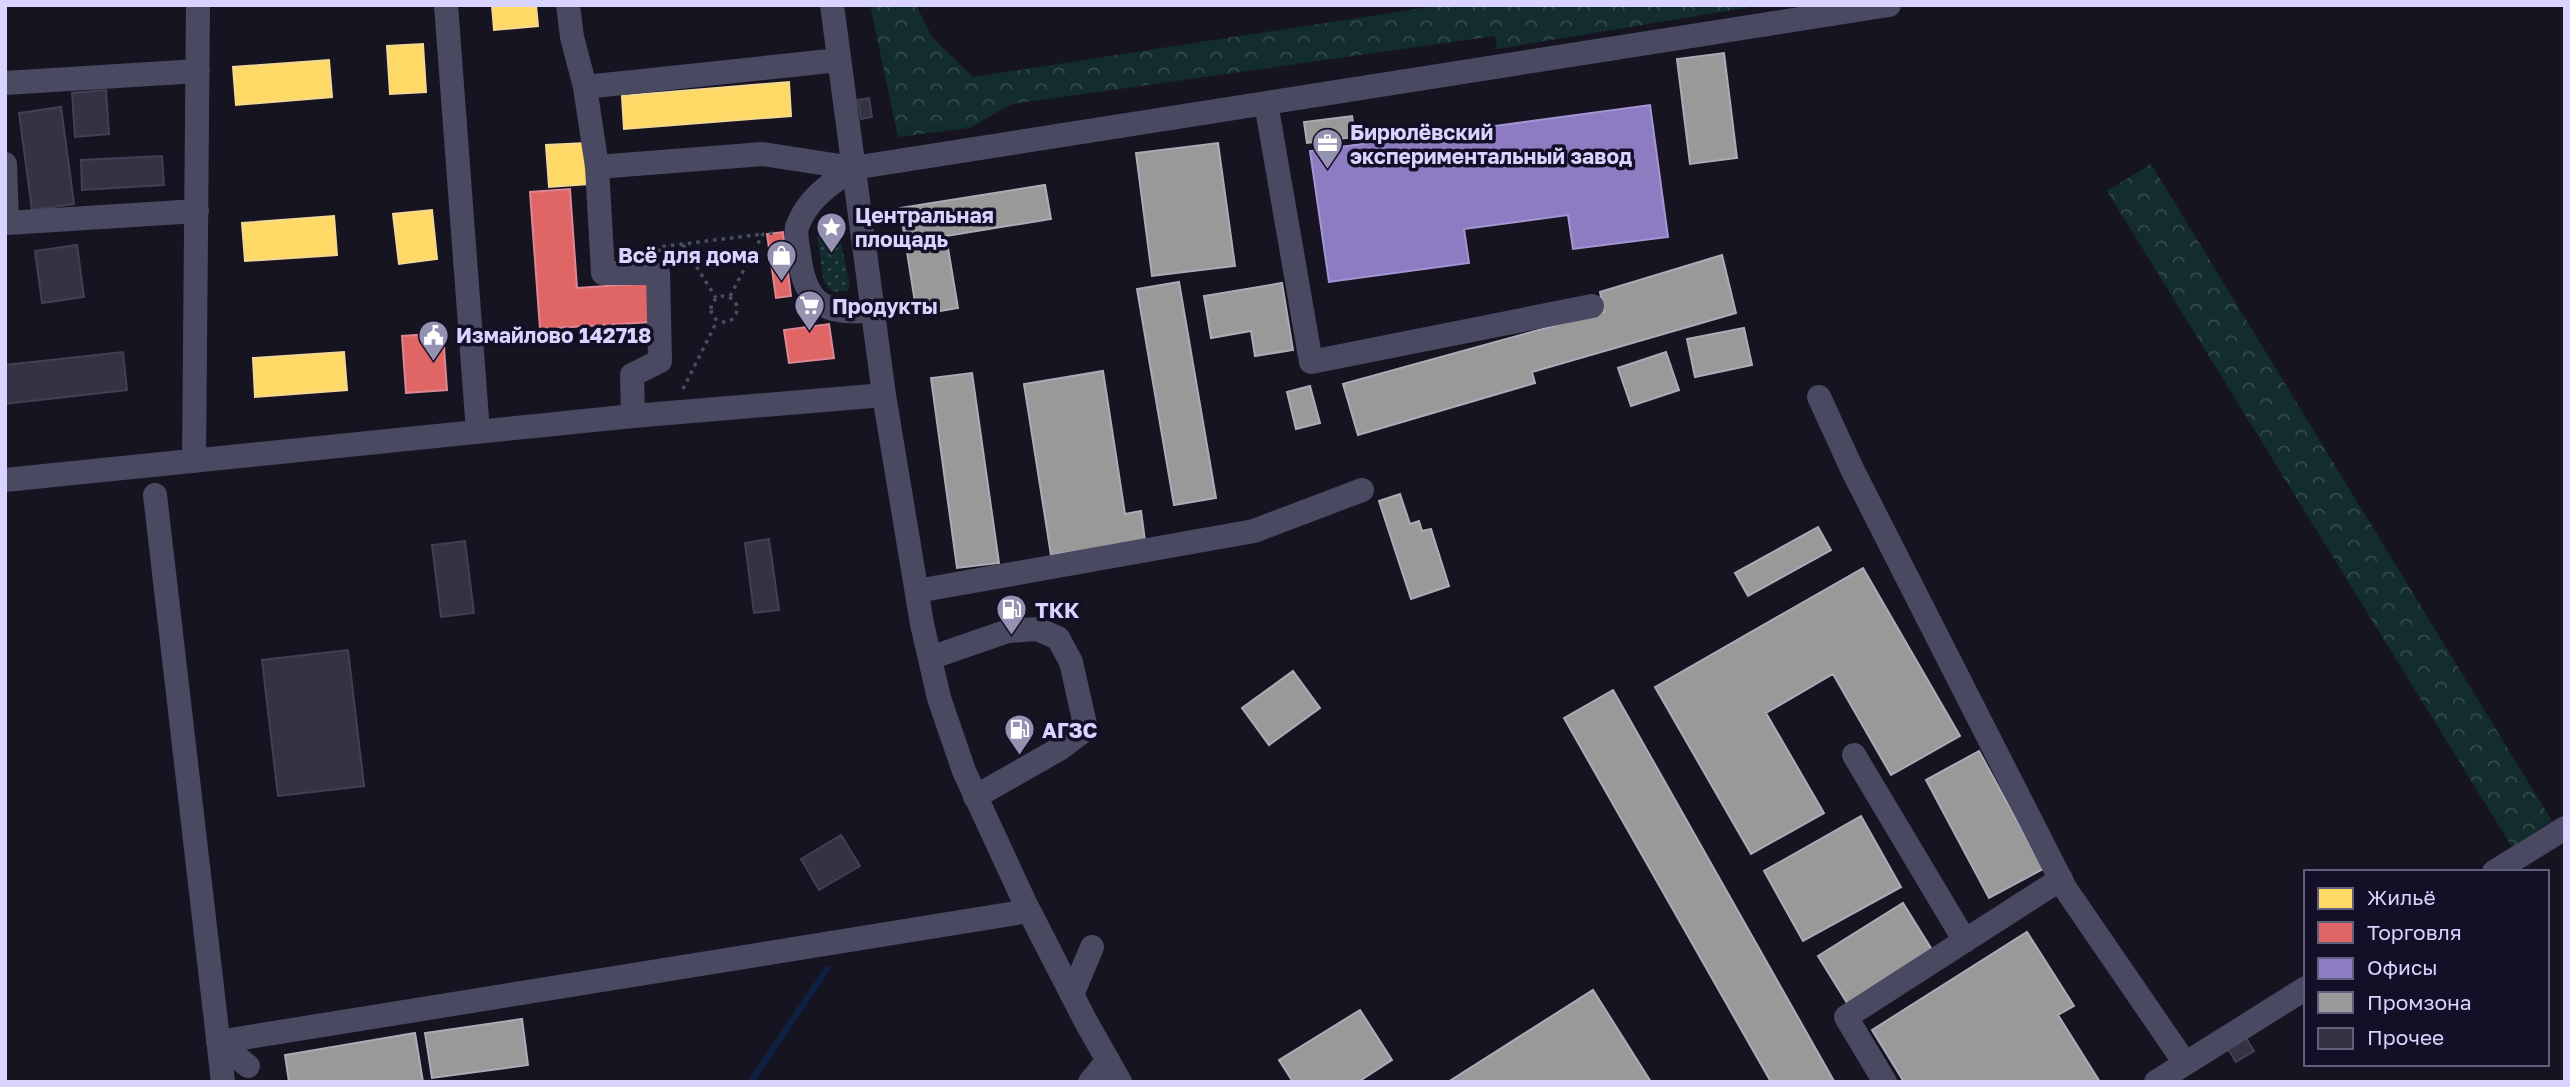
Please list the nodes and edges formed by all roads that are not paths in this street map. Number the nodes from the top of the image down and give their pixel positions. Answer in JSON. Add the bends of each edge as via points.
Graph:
{"nodes":[{"id":1,"x":198,"y":5,"type":"edge"},
{"id":2,"x":446,"y":5,"type":"edge"},
{"id":3,"x":568,"y":5,"type":"edge"},
{"id":4,"x":832,"y":5,"type":"edge"},
{"id":5,"x":1889,"y":5,"type":"edge"},
{"id":6,"x":839,"y":60,"type":"junction"},
{"id":7,"x":198,"y":71,"type":"junction"},
{"id":8,"x":5,"y":83,"type":"edge"},
{"id":9,"x":585,"y":88,"type":"junction"},
{"id":10,"x":1266,"y":103,"type":"junction"},
{"id":11,"x":5,"y":164,"type":"edge"},
{"id":12,"x":597,"y":167,"type":"junction"},
{"id":13,"x":853,"y":169,"type":"junction"},
{"id":14,"x":197,"y":211,"type":"junction"},
{"id":15,"x":1592,"y":306,"type":"dead end"},
{"id":16,"x":872,"y":310,"type":"junction"},
{"id":17,"x":884,"y":395,"type":"junction"},
{"id":18,"x":1819,"y":397,"type":"dead end"},
{"id":19,"x":633,"y":416,"type":"junction"},
{"id":20,"x":478,"y":432,"type":"junction"},
{"id":21,"x":194,"y":461,"type":"junction"},
{"id":22,"x":5,"y":480,"type":"edge"},
{"id":23,"x":1362,"y":490,"type":"dead end"},
{"id":24,"x":155,"y":495,"type":"dead end"},
{"id":25,"x":917,"y":592,"type":"junction"},
{"id":26,"x":930,"y":658,"type":"junction"},
{"id":27,"x":1854,"y":755,"type":"dead end"},
{"id":28,"x":975,"y":797,"type":"junction"},
{"id":29,"x":2565,"y":828,"type":"edge"},
{"id":30,"x":2497,"y":870,"type":"edge"},
{"id":31,"x":2061,"y":879,"type":"junction"},
{"id":32,"x":1029,"y":911,"type":"junction"},
{"id":33,"x":1965,"y":941,"type":"junction"},
{"id":34,"x":1092,"y":947,"type":"dead end"},
{"id":35,"x":2304,"y":989,"type":"edge"},
{"id":36,"x":1072,"y":995,"type":"junction"},
{"id":37,"x":218,"y":1042,"type":"junction"},
{"id":38,"x":2185,"y":1063,"type":"junction"},
{"id":39,"x":248,"y":1066,"type":"dead end"},
{"id":40,"x":1114,"y":1071,"type":"edge"},
{"id":41,"x":222,"y":1082,"type":"edge"},
{"id":42,"x":1090,"y":1082,"type":"edge"},
{"id":43,"x":1885,"y":1082,"type":"edge"},
{"id":44,"x":2156,"y":1082,"type":"edge"}],
"edges":[{"from":1,"to":7,"type":"street"},
{"from":2,"to":20,"type":"street"},
{"from":3,"to":9,"type":"street"},
{"from":4,"to":6,"type":"street"},
{"from":5,"to":10,"type":"street"},
{"from":6,"to":9,"type":"street"},
{"from":6,"to":13,"type":"street"},
{"from":7,"to":8,"type":"street"},
{"from":7,"to":14,"type":"street"},
{"from":9,"to":12,"type":"street"},
{"from":10,"to":13,"type":"street"},
{"from":10,"to":15,"type":"street","via":[[1311,362]]},
{"from":11,"to":14,"type":"street","via":[[7,223]]},
{"from":12,"to":13,"type":"street","via":[[763,154]]},
{"from":12,"to":19,"type":"street","via":[[603,273],[659,272],[660,361],[632,375]]},
{"from":13,"to":16,"type":"street"},
{"from":13,"to":16,"type":"street","via":[[823,189],[805,210],[796,230],[800,267],[811,297],[832,311]]},
{"from":14,"to":21,"type":"street"},
{"from":16,"to":17,"type":"street"},
{"from":17,"to":19,"type":"street"},
{"from":17,"to":25,"type":"street"},
{"from":18,"to":31,"type":"street"},
{"from":19,"to":20,"type":"street"},
{"from":20,"to":21,"type":"street"},
{"from":21,"to":22,"type":"street"},
{"from":23,"to":25,"type":"street","via":[[1254,531]]},
{"from":24,"to":37,"type":"street"},
{"from":25,"to":26,"type":"street"},
{"from":26,"to":28,"type":"street"},
{"from":26,"to":28,"type":"street","via":[[1008,631],[1037,629],[1058,638],[1071,662],[1086,729],[1062,748]]},
{"from":27,"to":33,"type":"street"},
{"from":28,"to":32,"type":"street"},
{"from":29,"to":30,"type":"street"},
{"from":31,"to":33,"type":"street"},
{"from":31,"to":38,"type":"street"},
{"from":32,"to":36,"type":"street"},
{"from":32,"to":37,"type":"street"},
{"from":33,"to":43,"type":"street","via":[[1846,1017]]},
{"from":34,"to":36,"type":"street"},
{"from":35,"to":38,"type":"street"},
{"from":36,"to":40,"type":"street"},
{"from":37,"to":39,"type":"street"},
{"from":37,"to":41,"type":"street"},
{"from":38,"to":44,"type":"street"},
{"from":40,"to":42,"type":"street"}]}
